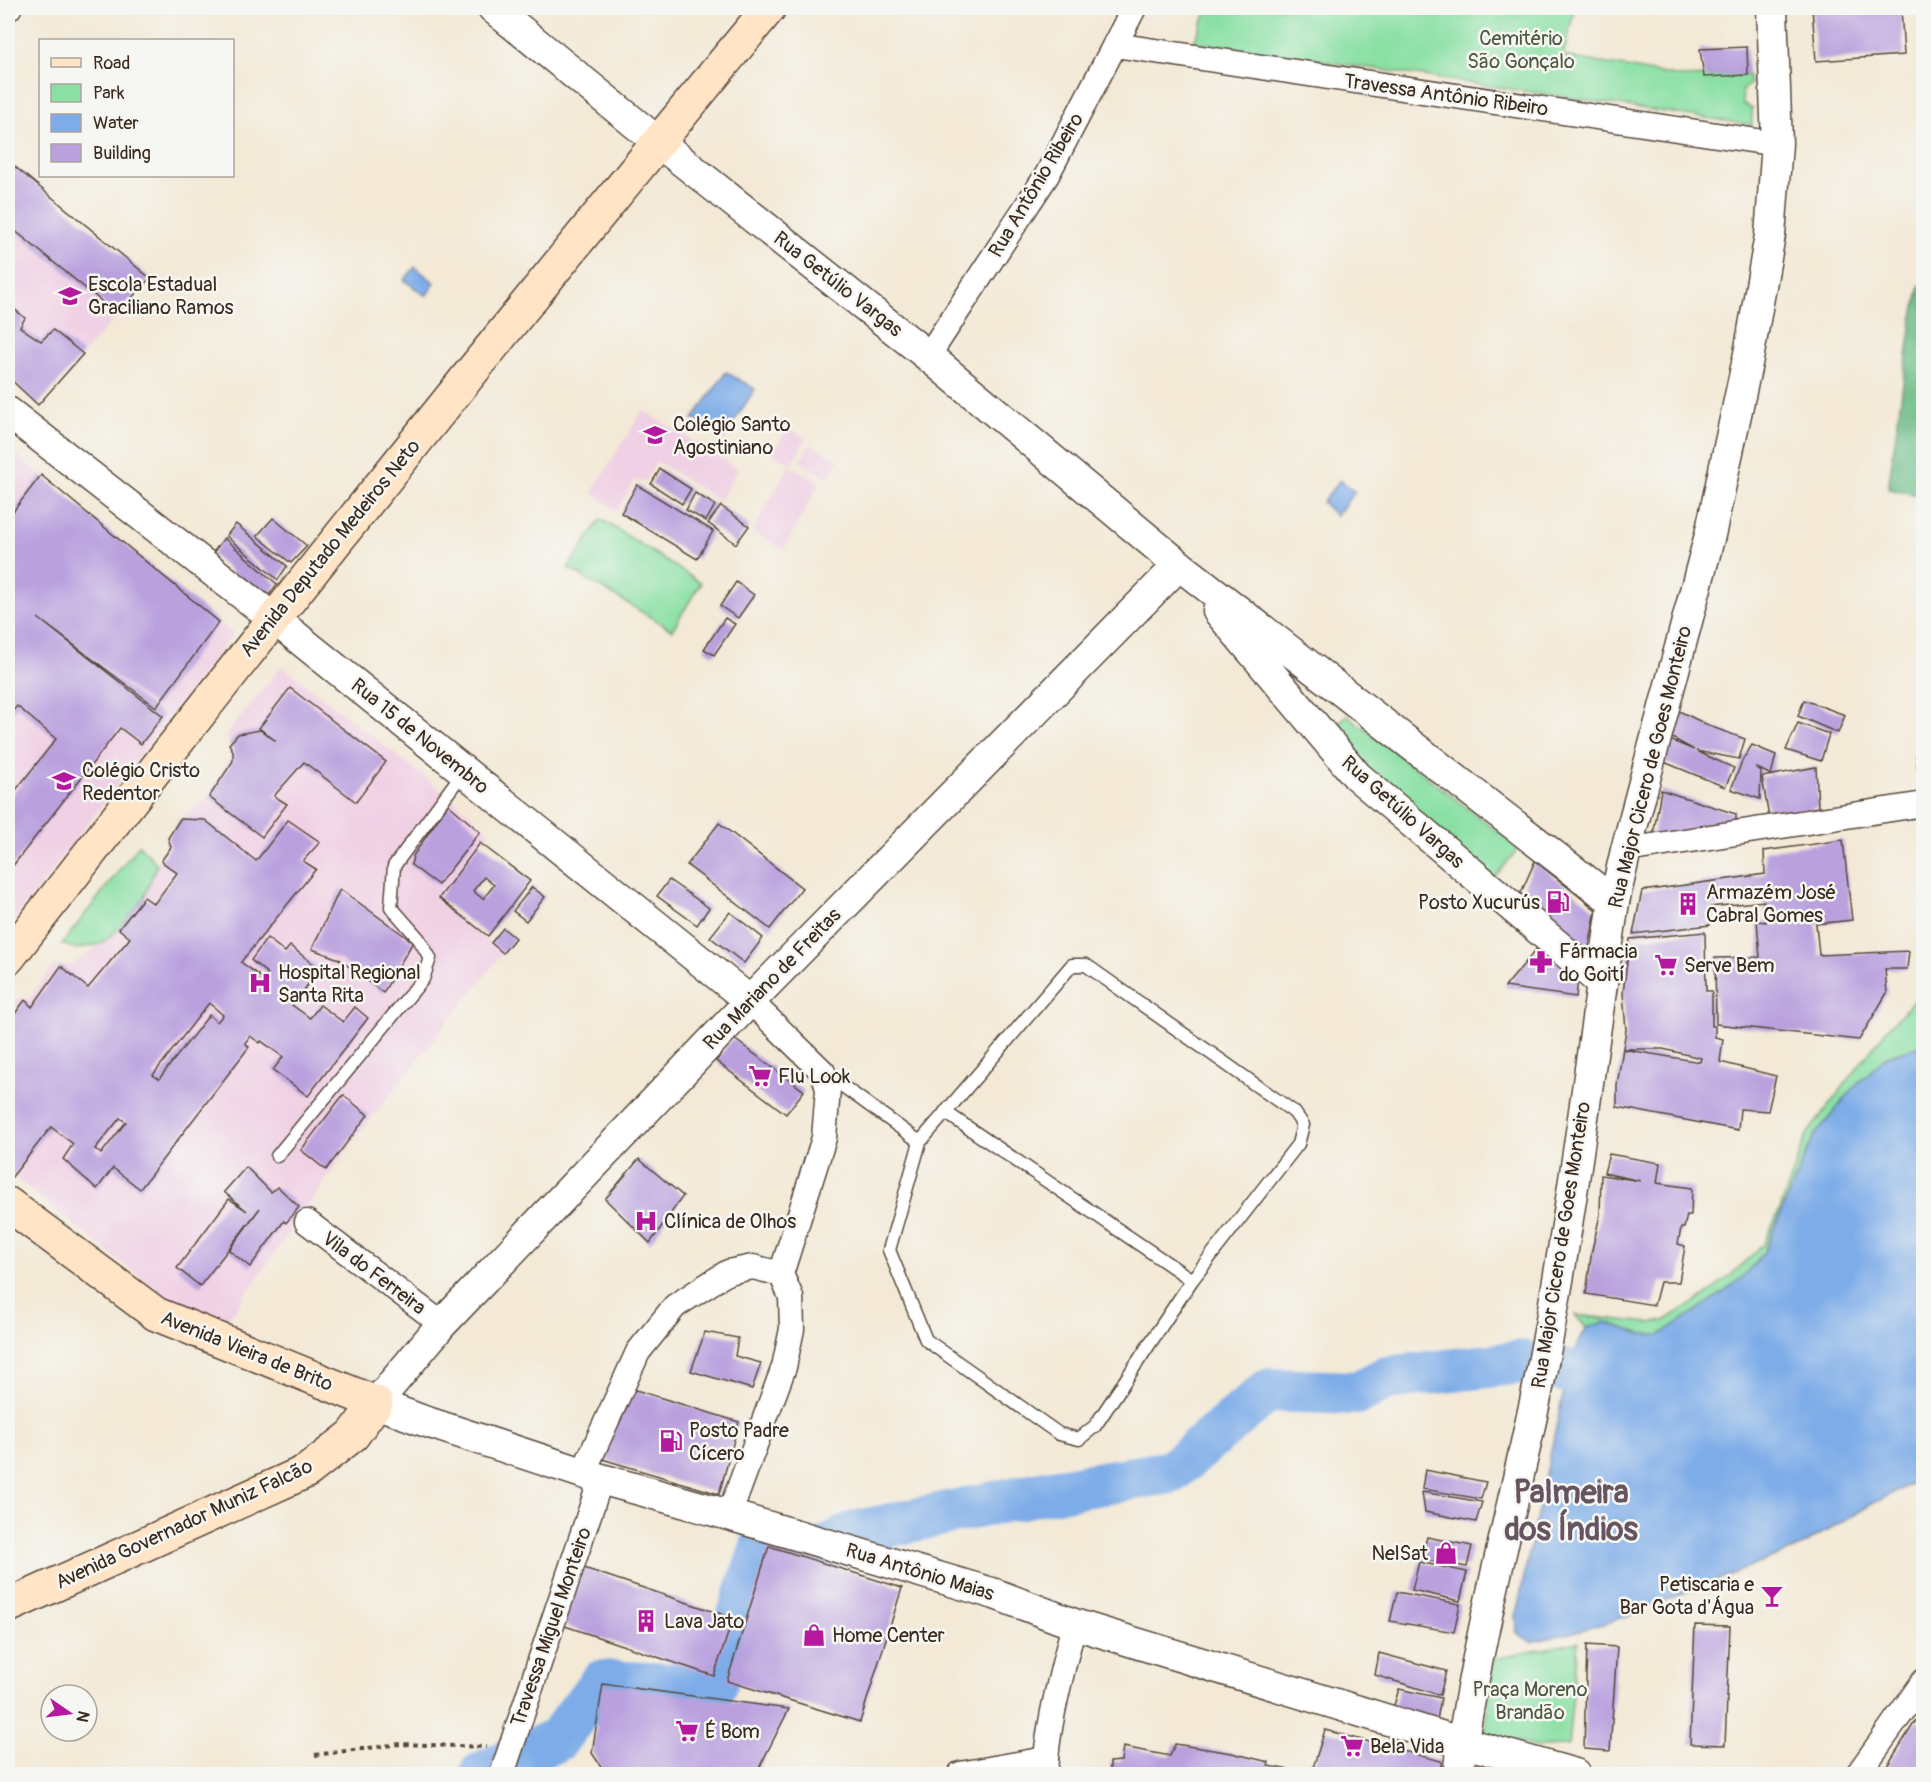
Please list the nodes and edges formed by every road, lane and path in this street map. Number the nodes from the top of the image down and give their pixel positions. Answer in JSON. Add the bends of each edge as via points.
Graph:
{"nodes":[{"id":1,"x":493,"y":8,"type":"edge"},
{"id":2,"x":769,"y":8,"type":"edge"},
{"id":3,"x":1134,"y":8,"type":"edge"},
{"id":4,"x":1772,"y":8,"type":"edge"},
{"id":5,"x":1115,"y":45,"type":"junction"},
{"id":6,"x":658,"y":142,"type":"junction"},
{"id":7,"x":1777,"y":144,"type":"junction"},
{"id":8,"x":928,"y":356,"type":"junction"},
{"id":9,"x":8,"y":412,"type":"edge"},
{"id":10,"x":1179,"y":565,"type":"junction"},
{"id":11,"x":273,"y":618,"type":"junction"},
{"id":12,"x":1338,"y":688,"type":"junction"},
{"id":13,"x":1309,"y":719,"type":"junction"},
{"id":14,"x":464,"y":771,"type":"junction"},
{"id":15,"x":1923,"y":804,"type":"edge"},
{"id":16,"x":1626,"y":850,"type":"junction"},
{"id":17,"x":1614,"y":902,"type":"junction"},
{"id":18,"x":8,"y":958,"type":"edge"},
{"id":19,"x":1602,"y":983,"type":"junction"},
{"id":20,"x":750,"y":1001,"type":"junction"},
{"id":21,"x":823,"y":1072,"type":"junction"},
{"id":22,"x":945,"y":1112,"type":"junction"},
{"id":23,"x":920,"y":1142,"type":"junction"},
{"id":24,"x":277,"y":1156,"type":"dead end"},
{"id":25,"x":8,"y":1204,"type":"edge"},
{"id":26,"x":307,"y":1222,"type":"dead end"},
{"id":27,"x":781,"y":1274,"type":"junction"},
{"id":28,"x":1192,"y":1280,"type":"junction"},
{"id":29,"x":442,"y":1324,"type":"junction"},
{"id":30,"x":376,"y":1403,"type":"junction"},
{"id":31,"x":592,"y":1476,"type":"junction"},
{"id":32,"x":729,"y":1515,"type":"junction"},
{"id":33,"x":8,"y":1605,"type":"edge"},
{"id":34,"x":1074,"y":1624,"type":"junction"},
{"id":35,"x":1923,"y":1681,"type":"edge"},
{"id":36,"x":1463,"y":1743,"type":"junction"},
{"id":37,"x":315,"y":1755,"type":"dead end"},
{"id":38,"x":506,"y":1765,"type":"edge"},
{"id":39,"x":1046,"y":1767,"type":"edge"},
{"id":40,"x":960,"y":1774,"type":"edge"},
{"id":41,"x":1458,"y":1774,"type":"edge"},
{"id":42,"x":1575,"y":1774,"type":"edge"},
{"id":43,"x":1858,"y":1774,"type":"edge"}],
"edges":[{"from":1,"to":6,"type":"street","name":"Rua Getúlio Vargas"},
{"from":2,"to":6,"type":"main road","name":"Avenida Deputado Medeiros Neto"},
{"from":3,"to":5,"type":"street","name":"Rua Antônio Ribeiro"},
{"from":4,"to":7,"type":"street","name":"Rua Major Cicero de Goes Monteiro"},
{"from":5,"to":7,"type":"street","name":"Travessa Antônio Ribeiro"},
{"from":5,"to":8,"type":"street","name":"Rua Antônio Ribeiro","via":[[1047,175]]},
{"from":6,"to":8,"type":"street","name":"Rua Getúlio Vargas"},
{"from":6,"to":11,"type":"main road","name":"Avenida Deputado Medeiros Neto"},
{"from":7,"to":16,"type":"street","name":"Rua Major Cicero de Goes Monteiro","via":[[1770,235],[1747,365],[1710,535]]},
{"from":8,"to":10,"type":"street","name":"Rua Getúlio Vargas"},
{"from":9,"to":11,"type":"street","name":"Rua 15 de Novembro"},
{"from":10,"to":12,"type":"street","name":"Rua Getúlio Vargas"},
{"from":10,"to":13,"type":"street","name":"Rua Getúlio Vargas"},
{"from":10,"to":20,"type":"street","name":"Rua Mariano de Freitas"},
{"from":11,"to":14,"type":"street","name":"Rua 15 de Novembro"},
{"from":11,"to":18,"type":"main road","name":"Avenida Deputado Medeiros Neto"},
{"from":12,"to":13,"type":"street"},
{"from":12,"to":17,"type":"street","name":"Rua Getúlio Vargas"},
{"from":13,"to":19,"type":"street","name":"Rua Getúlio Vargas","via":[[1357,776]]},
{"from":14,"to":20,"type":"street","name":"Rua 15 de Novembro"},
{"from":14,"to":24,"type":"lane","via":[[394,866],[391,907],[430,958],[423,979]]},
{"from":15,"to":16,"type":"street"},
{"from":16,"to":17,"type":"street","name":"Rua Major Cicero de Goes Monteiro"},
{"from":17,"to":19,"type":"street","name":"Rua Major Cicero de Goes Monteiro"},
{"from":19,"to":36,"type":"street","name":"Rua Major Cicero de Goes Monteiro","via":[[1556,1291]]},
{"from":20,"to":21,"type":"street","name":"Rua 15 de Novembro"},
{"from":20,"to":29,"type":"street","name":"Rua Mariano de Freitas"},
{"from":21,"to":23,"type":"lane"},
{"from":21,"to":27,"type":"street","via":[[828,1089],[824,1138]]},
{"from":22,"to":23,"type":"lane"},
{"from":22,"to":28,"type":"lane"},
{"from":22,"to":28,"type":"lane","via":[[1059,978],[1072,965],[1086,965],[1294,1112],[1303,1125],[1298,1144]]},
{"from":23,"to":28,"type":"lane","via":[[889,1250],[926,1341],[1059,1434],[1079,1439],[1095,1426]]},
{"from":25,"to":30,"type":"main road","name":"Avenida Vieira de Brito","via":[[156,1314]]},
{"from":26,"to":29,"type":"street","name":"Vila do Ferreira"},
{"from":27,"to":31,"type":"street","name":"Travessa Miguel Monteiro","via":[[753,1267],[728,1272],[675,1306],[638,1352]]},
{"from":27,"to":32,"type":"street","via":[[791,1297],[792,1329],[784,1367]]},
{"from":29,"to":30,"type":"street","name":"Rua Mariano de Freitas"},
{"from":30,"to":31,"type":"street","name":"Rua Antônio Maias"},
{"from":30,"to":33,"type":"main road","name":"Avenida Governador Muniz Falcão","via":[[353,1435],[307,1471]]},
{"from":31,"to":32,"type":"street","name":"Rua Antônio Maias"},
{"from":31,"to":38,"type":"street","name":"Travessa Miguel Monteiro"},
{"from":32,"to":34,"type":"street","name":"Rua Antônio Maias","via":[[995,1594]]},
{"from":34,"to":36,"type":"street","name":"Rua Antônio Maias"},
{"from":34,"to":39,"type":"street"},
{"from":35,"to":43,"type":"street"},
{"from":36,"to":41,"type":"street","name":"Rua Major Cicero de Goes Monteiro"},
{"from":36,"to":42,"type":"street","name":"Rua Antônio Maias"},
{"from":37,"to":38,"type":"path","via":[[400,1744]]},
{"from":39,"to":40,"type":"street"}]}
